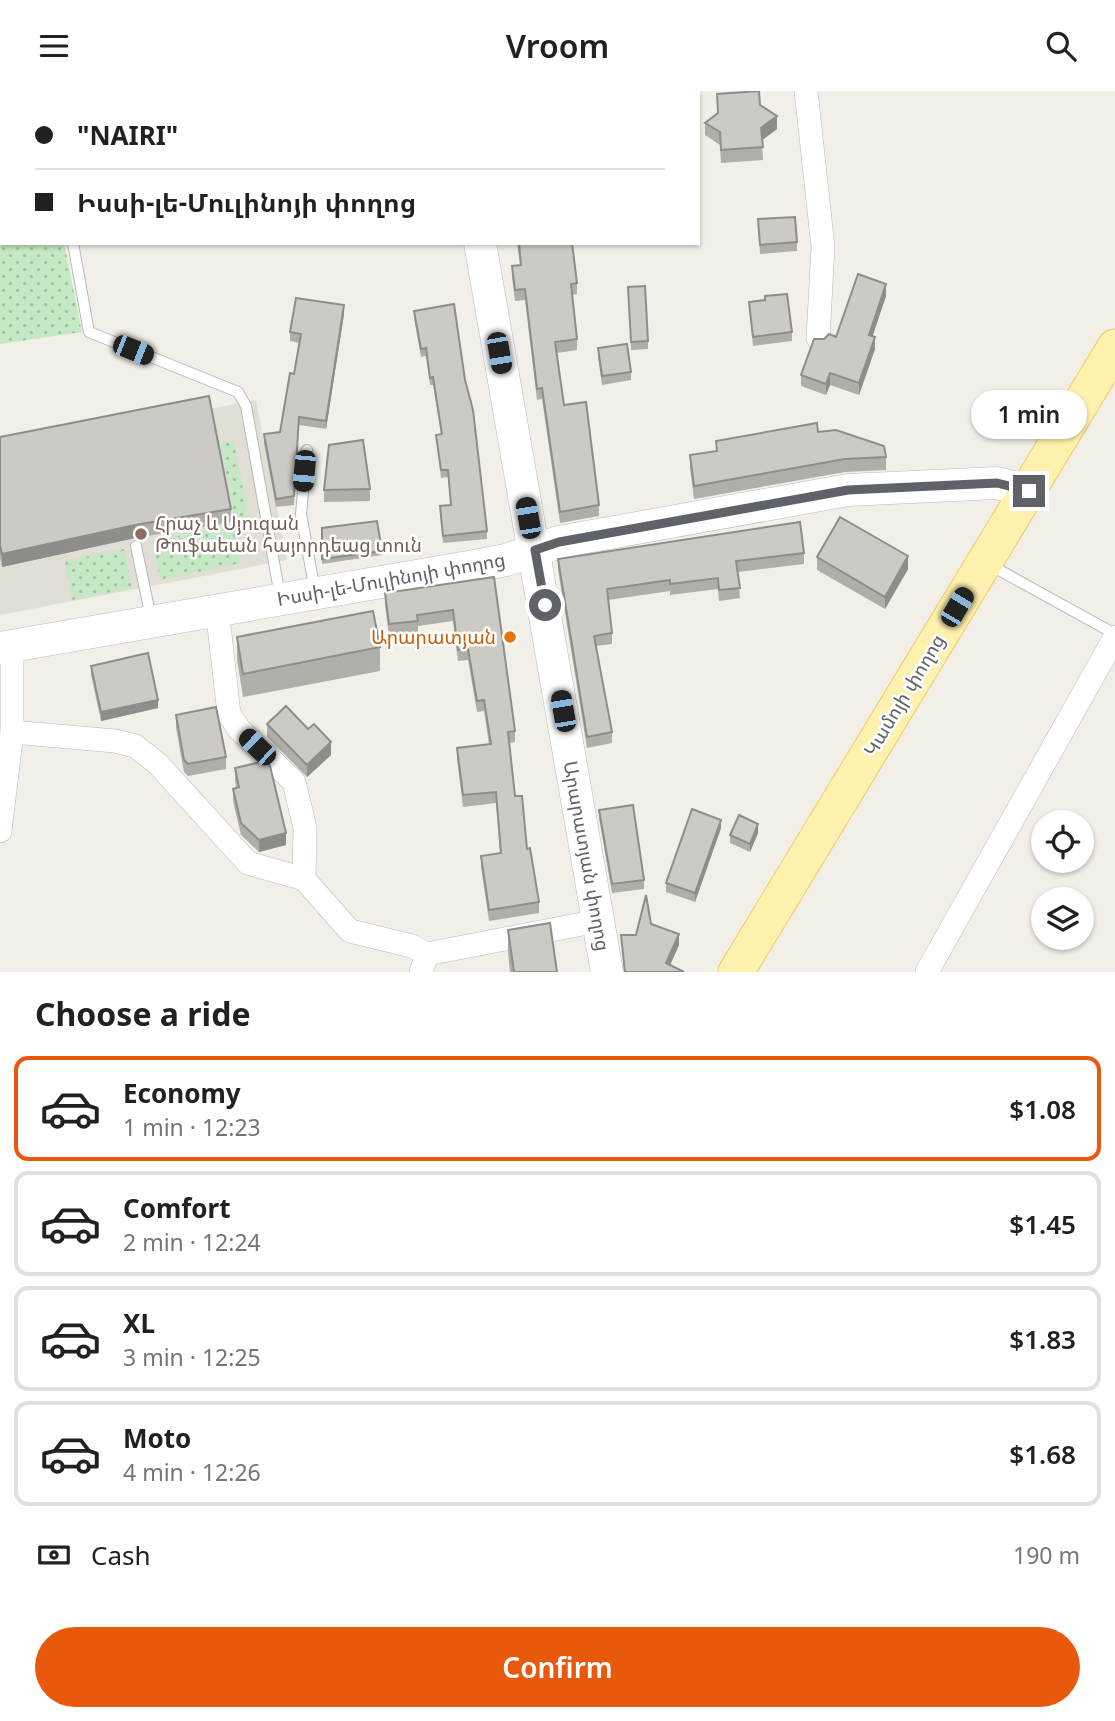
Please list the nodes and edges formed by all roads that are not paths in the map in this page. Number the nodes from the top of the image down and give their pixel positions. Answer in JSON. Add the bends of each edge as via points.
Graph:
{"nodes":[{"id":1,"x":806,"y":91,"type":"edge"},
{"id":2,"x":73,"y":245,"type":"edge"},
{"id":3,"x":480,"y":245,"type":"edge"},
{"id":4,"x":818,"y":338,"type":"edge"},
{"id":5,"x":1115,"y":347,"type":"edge"},
{"id":6,"x":307,"y":450,"type":"dead end"},
{"id":7,"x":1029,"y":491,"type":"junction"},
{"id":8,"x":136,"y":546,"type":"dead end"},
{"id":9,"x":535,"y":550,"type":"junction"},
{"id":10,"x":984,"y":562,"type":"junction"},
{"id":11,"x":315,"y":591,"type":"junction"},
{"id":12,"x":281,"y":599,"type":"junction"},
{"id":13,"x":218,"y":608,"type":"junction"},
{"id":14,"x":151,"y":620,"type":"junction"},
{"id":15,"x":1115,"y":636,"type":"edge"},
{"id":16,"x":6,"y":647,"type":"edge"},
{"id":17,"x":12,"y":732,"type":"junction"},
{"id":18,"x":0,"y":831,"type":"edge"},
{"id":19,"x":304,"y":879,"type":"junction"},
{"id":20,"x":598,"y":921,"type":"junction"},
{"id":21,"x":424,"y":963,"type":"edge"},
{"id":22,"x":607,"y":972,"type":"edge"},
{"id":23,"x":736,"y":972,"type":"edge"},
{"id":24,"x":927,"y":972,"type":"edge"}],
"edges":[{"from":1,"to":4,"type":"street","via":[[823,247]]},
{"from":2,"to":12,"type":"lane","via":[[89,332],[238,392],[246,406]]},
{"from":3,"to":9,"type":"street","name":"Արարատյան փողոց"},
{"from":5,"to":7,"type":"main road","name":"Կամոյի փողոց"},
{"from":6,"to":11,"type":"lane","via":[[300,514]]},
{"from":7,"to":9,"type":"street","name":"Իսսի-լե-Մուլինոյի փողոց","via":[[997,483],[848,490]]},
{"from":7,"to":10,"type":"main road","name":"Կամոյի փողոց"},
{"from":8,"to":14,"type":"lane"},
{"from":9,"to":11,"type":"street","name":"Իսսի-լե-Մուլինոյի փողոց","via":[[474,566]]},
{"from":9,"to":20,"type":"street","name":"Արարատյան փողոց"},
{"from":10,"to":15,"type":"lane"},
{"from":10,"to":23,"type":"main road","name":"Կամոյի փողոց"},
{"from":11,"to":12,"type":"street","name":"Իսսի-լե-Մուլինոյի փողոց"},
{"from":12,"to":13,"type":"street","name":"Իսսի-լե-Մուլինոյի փողոց"},
{"from":13,"to":14,"type":"street","name":"Իսսի-լե-Մուլինոյի փողոց"},
{"from":13,"to":19,"type":"street","via":[[229,714],[294,782],[305,828]]},
{"from":14,"to":16,"type":"street","name":"Իսսի-լե-Մուլինոյի փողոց"},
{"from":15,"to":24,"type":"street"},
{"from":16,"to":17,"type":"street"},
{"from":17,"to":18,"type":"street"},
{"from":17,"to":19,"type":"street","via":[[115,740],[135,747],[157,763],[248,863]]},
{"from":19,"to":21,"type":"street","via":[[350,931],[412,946]]},
{"from":20,"to":21,"type":"street"},
{"from":20,"to":22,"type":"street","name":"Արարատյան փողոց"}]}
